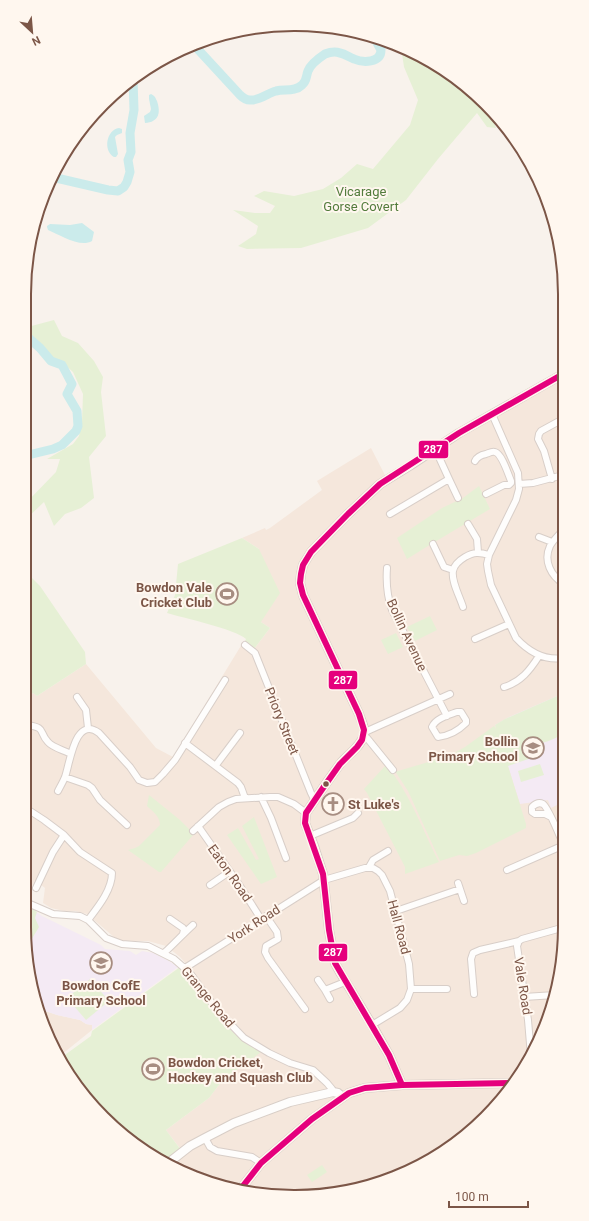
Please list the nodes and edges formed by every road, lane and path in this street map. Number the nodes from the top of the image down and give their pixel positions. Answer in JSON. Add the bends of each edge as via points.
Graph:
{"nodes":[{"id":1,"x":558,"y":377,"type":"edge"},
{"id":2,"x":492,"y":414,"type":"junction"},
{"id":3,"x":558,"y":422,"type":"edge"},
{"id":4,"x":432,"y":451,"type":"junction"},
{"id":5,"x":512,"y":458,"type":"junction"},
{"id":6,"x":475,"y":461,"type":"dead end"},
{"id":7,"x":503,"y":462,"type":"junction"},
{"id":8,"x":558,"y":476,"type":"edge"},
{"id":9,"x":552,"y":478,"type":"junction"},
{"id":10,"x":449,"y":479,"type":"junction"},
{"id":11,"x":519,"y":484,"type":"junction"},
{"id":12,"x":486,"y":494,"type":"dead end"},
{"id":13,"x":458,"y":498,"type":"dead end"},
{"id":14,"x":390,"y":514,"type":"dead end"},
{"id":15,"x":468,"y":524,"type":"dead end"},
{"id":16,"x":558,"y":536,"type":"edge"},
{"id":17,"x":539,"y":537,"type":"dead end"},
{"id":18,"x":552,"y":542,"type":"junction"},
{"id":19,"x":433,"y":544,"type":"dead end"},
{"id":20,"x":478,"y":552,"type":"junction"},
{"id":21,"x":489,"y":555,"type":"junction"},
{"id":22,"x":387,"y":568,"type":"dead end"},
{"id":23,"x":453,"y":570,"type":"junction"},
{"id":24,"x":558,"y":579,"type":"edge"},
{"id":25,"x":463,"y":607,"type":"dead end"},
{"id":26,"x":509,"y":624,"type":"junction"},
{"id":27,"x":475,"y":639,"type":"dead end"},
{"id":28,"x":245,"y":645,"type":"dead end"},
{"id":29,"x":539,"y":656,"type":"junction"},
{"id":30,"x":558,"y":658,"type":"edge"},
{"id":31,"x":225,"y":680,"type":"dead end"},
{"id":32,"x":504,"y":687,"type":"dead end"},
{"id":33,"x":450,"y":694,"type":"dead end"},
{"id":34,"x":77,"y":697,"type":"dead end"},
{"id":35,"x":438,"y":699,"type":"junction"},
{"id":36,"x":446,"y":716,"type":"junction"},
{"id":37,"x":31,"y":725,"type":"edge"},
{"id":38,"x":88,"y":728,"type":"junction"},
{"id":39,"x":240,"y":733,"type":"dead end"},
{"id":40,"x":364,"y":735,"type":"junction"},
{"id":41,"x":185,"y":743,"type":"junction"},
{"id":42,"x":71,"y":754,"type":"junction"},
{"id":43,"x":216,"y":765,"type":"junction"},
{"id":44,"x":393,"y":770,"type":"dead end"},
{"id":45,"x":65,"y":777,"type":"junction"},
{"id":46,"x":58,"y":791,"type":"dead end"},
{"id":47,"x":261,"y":797,"type":"junction"},
{"id":48,"x":245,"y":798,"type":"junction"},
{"id":49,"x":316,"y":799,"type":"junction"},
{"id":50,"x":31,"y":812,"type":"edge"},
{"id":51,"x":306,"y":813,"type":"junction"},
{"id":52,"x":358,"y":813,"type":"dead end"},
{"id":53,"x":551,"y":817,"type":"dead end"},
{"id":54,"x":127,"y":825,"type":"dead end"},
{"id":55,"x":198,"y":826,"type":"junction"},
{"id":56,"x":193,"y":831,"type":"dead end"},
{"id":57,"x":558,"y":833,"type":"edge"},
{"id":58,"x":64,"y":835,"type":"junction"},
{"id":59,"x":310,"y":836,"type":"junction"},
{"id":60,"x":558,"y":849,"type":"edge"},
{"id":61,"x":388,"y":851,"type":"dead end"},
{"id":62,"x":286,"y":858,"type":"dead end"},
{"id":63,"x":369,"y":867,"type":"junction"},
{"id":64,"x":507,"y":870,"type":"dead end"},
{"id":65,"x":229,"y":872,"type":"junction"},
{"id":66,"x":324,"y":880,"type":"junction"},
{"id":67,"x":210,"y":885,"type":"dead end"},
{"id":68,"x":36,"y":888,"type":"dead end"},
{"id":69,"x":464,"y":901,"type":"dead end"},
{"id":70,"x":31,"y":904,"type":"edge"},
{"id":71,"x":396,"y":911,"type":"junction"},
{"id":72,"x":264,"y":917,"type":"junction"},
{"id":73,"x":170,"y":919,"type":"dead end"},
{"id":74,"x":88,"y":920,"type":"junction"},
{"id":75,"x":193,"y":925,"type":"dead end"},
{"id":76,"x":558,"y":929,"type":"edge"},
{"id":77,"x":183,"y":934,"type":"junction"},
{"id":78,"x":519,"y":941,"type":"junction"},
{"id":79,"x":164,"y":953,"type":"junction"},
{"id":80,"x":185,"y":968,"type":"junction"},
{"id":81,"x":318,"y":980,"type":"dead end"},
{"id":82,"x":345,"y":982,"type":"junction"},
{"id":83,"x":411,"y":989,"type":"junction"},
{"id":84,"x":447,"y":989,"type":"dead end"},
{"id":85,"x":325,"y":990,"type":"junction"},
{"id":86,"x":474,"y":994,"type":"dead end"},
{"id":87,"x":549,"y":995,"type":"edge"},
{"id":88,"x":524,"y":997,"type":"junction"},
{"id":89,"x":330,"y":999,"type":"dead end"},
{"id":90,"x":305,"y":1010,"type":"dead end"},
{"id":91,"x":372,"y":1025,"type":"junction"},
{"id":92,"x":530,"y":1045,"type":"edge"},
{"id":93,"x":507,"y":1083,"type":"edge"},
{"id":94,"x":402,"y":1085,"type":"junction"},
{"id":95,"x":333,"y":1092,"type":"junction"},
{"id":96,"x":343,"y":1097,"type":"junction"},
{"id":97,"x":205,"y":1138,"type":"junction"},
{"id":98,"x":172,"y":1160,"type":"edge"},
{"id":99,"x":262,"y":1163,"type":"junction"},
{"id":100,"x":244,"y":1185,"type":"edge"}],
"edges":[{"from":1,"to":2,"type":"street"},
{"from":2,"to":4,"type":"street"},
{"from":2,"to":5,"type":"street"},
{"from":3,"to":9,"type":"street","via":[[541,430],[538,439]]},
{"from":4,"to":10,"type":"street","via":[[438,455]]},
{"from":4,"to":40,"type":"street","via":[[380,484],[311,552],[300,574],[303,595],[359,714],[364,726]]},
{"from":5,"to":7,"type":"street"},
{"from":5,"to":11,"type":"street"},
{"from":6,"to":7,"type":"street","via":[[477,457],[493,451],[497,452]]},
{"from":7,"to":12,"type":"street","via":[[511,483]]},
{"from":8,"to":9,"type":"street"},
{"from":9,"to":11,"type":"street"},
{"from":10,"to":13,"type":"street"},
{"from":10,"to":14,"type":"street"},
{"from":11,"to":21,"type":"street","via":[[516,500]]},
{"from":15,"to":20,"type":"street","via":[[476,539]]},
{"from":16,"to":18,"type":"street"},
{"from":17,"to":18,"type":"street"},
{"from":18,"to":24,"type":"street","via":[[547,560]]},
{"from":19,"to":23,"type":"street","via":[[444,567]]},
{"from":20,"to":21,"type":"street"},
{"from":20,"to":23,"type":"street","via":[[458,562]]},
{"from":21,"to":26,"type":"street","via":[[489,578]]},
{"from":22,"to":35,"type":"street","name":"Bollin Avenue","via":[[389,602]]},
{"from":23,"to":25,"type":"street"},
{"from":26,"to":27,"type":"street"},
{"from":26,"to":29,"type":"street","via":[[522,645]]},
{"from":28,"to":49,"type":"street","name":"Priory Street","via":[[255,653],[311,793]]},
{"from":29,"to":30,"type":"street"},
{"from":29,"to":32,"type":"street","via":[[520,679]]},
{"from":31,"to":41,"type":"street"},
{"from":33,"to":35,"type":"street"},
{"from":34,"to":38,"type":"street","via":[[86,710]]},
{"from":35,"to":36,"type":"street","name":"Bollin Avenue"},
{"from":35,"to":40,"type":"street"},
{"from":36,"to":36,"type":"street","via":[[432,726],[438,737],[450,734],[466,723],[461,712]]},
{"from":37,"to":42,"type":"street","via":[[37,726],[48,742]]},
{"from":38,"to":41,"type":"street","via":[[93,728],[99,733],[140,780],[147,783],[155,782],[163,774]]},
{"from":38,"to":42,"type":"street","via":[[77,738]]},
{"from":39,"to":43,"type":"street"},
{"from":40,"to":44,"type":"street"},
{"from":40,"to":49,"type":"street"},
{"from":41,"to":43,"type":"street"},
{"from":42,"to":45,"type":"street"},
{"from":43,"to":48,"type":"street","via":[[238,783]]},
{"from":45,"to":46,"type":"street"},
{"from":45,"to":54,"type":"street","via":[[92,788],[100,800]]},
{"from":47,"to":48,"type":"street"},
{"from":47,"to":51,"type":"street","via":[[278,797]]},
{"from":47,"to":62,"type":"street"},
{"from":48,"to":55,"type":"street","via":[[224,804]]},
{"from":49,"to":51,"type":"street"},
{"from":50,"to":58,"type":"street"},
{"from":51,"to":59,"type":"street","via":[[305,823]]},
{"from":52,"to":59,"type":"street","via":[[353,818]]},
{"from":53,"to":57,"type":"street"},
{"from":55,"to":56,"type":"street"},
{"from":55,"to":65,"type":"street","name":"Eaton Road"},
{"from":58,"to":68,"type":"street"},
{"from":58,"to":74,"type":"street","via":[[80,852],[112,873],[112,881]]},
{"from":59,"to":66,"type":"street"},
{"from":60,"to":64,"type":"street"},
{"from":61,"to":63,"type":"street","via":[[372,860]]},
{"from":63,"to":66,"type":"street"},
{"from":63,"to":71,"type":"street","name":"Hall Road","via":[[382,875]]},
{"from":65,"to":67,"type":"street"},
{"from":65,"to":72,"type":"street","name":"Eaton Road"},
{"from":66,"to":72,"type":"street","name":"York Road"},
{"from":66,"to":82,"type":"street","via":[[334,958]]},
{"from":69,"to":71,"type":"street","via":[[459,886]]},
{"from":70,"to":74,"type":"street","via":[[53,914],[80,916]]},
{"from":71,"to":83,"type":"street","name":"Hall Road","via":[[409,964]]},
{"from":72,"to":80,"type":"street","name":"York Road"},
{"from":72,"to":90,"type":"street","name":"Eaton Road","via":[[277,932],[278,939],[266,946],[265,952]]},
{"from":73,"to":77,"type":"street","via":[[184,930]]},
{"from":74,"to":79,"type":"street","name":"Grange Road","via":[[106,938],[122,944],[148,946]]},
{"from":75,"to":77,"type":"street"},
{"from":76,"to":78,"type":"street","name":"Vale Road"},
{"from":77,"to":79,"type":"street"},
{"from":78,"to":86,"type":"street","via":[[473,953],[471,960]]},
{"from":78,"to":88,"type":"street","name":"Vale Road","via":[[517,946]]},
{"from":79,"to":80,"type":"street","name":"Grange Road"},
{"from":80,"to":95,"type":"street","name":"Grange Road","via":[[217,1010],[244,1038],[290,1063],[312,1070],[332,1088]]},
{"from":81,"to":85,"type":"street"},
{"from":82,"to":85,"type":"street"},
{"from":82,"to":91,"type":"street"},
{"from":83,"to":84,"type":"street"},
{"from":83,"to":91,"type":"street","via":[[407,1000],[400,1008]]},
{"from":85,"to":89,"type":"street"},
{"from":87,"to":88,"type":"street"},
{"from":88,"to":92,"type":"street","name":"Vale Road"},
{"from":91,"to":94,"type":"street","via":[[389,1054]]},
{"from":93,"to":94,"type":"street"},
{"from":94,"to":96,"type":"street","via":[[365,1088]]},
{"from":95,"to":96,"type":"street"},
{"from":95,"to":97,"type":"street","via":[[290,1102],[234,1123]]},
{"from":96,"to":99,"type":"street"},
{"from":97,"to":98,"type":"street"},
{"from":97,"to":99,"type":"street","via":[[210,1147],[217,1151],[252,1157]]},
{"from":99,"to":100,"type":"street"}]}
